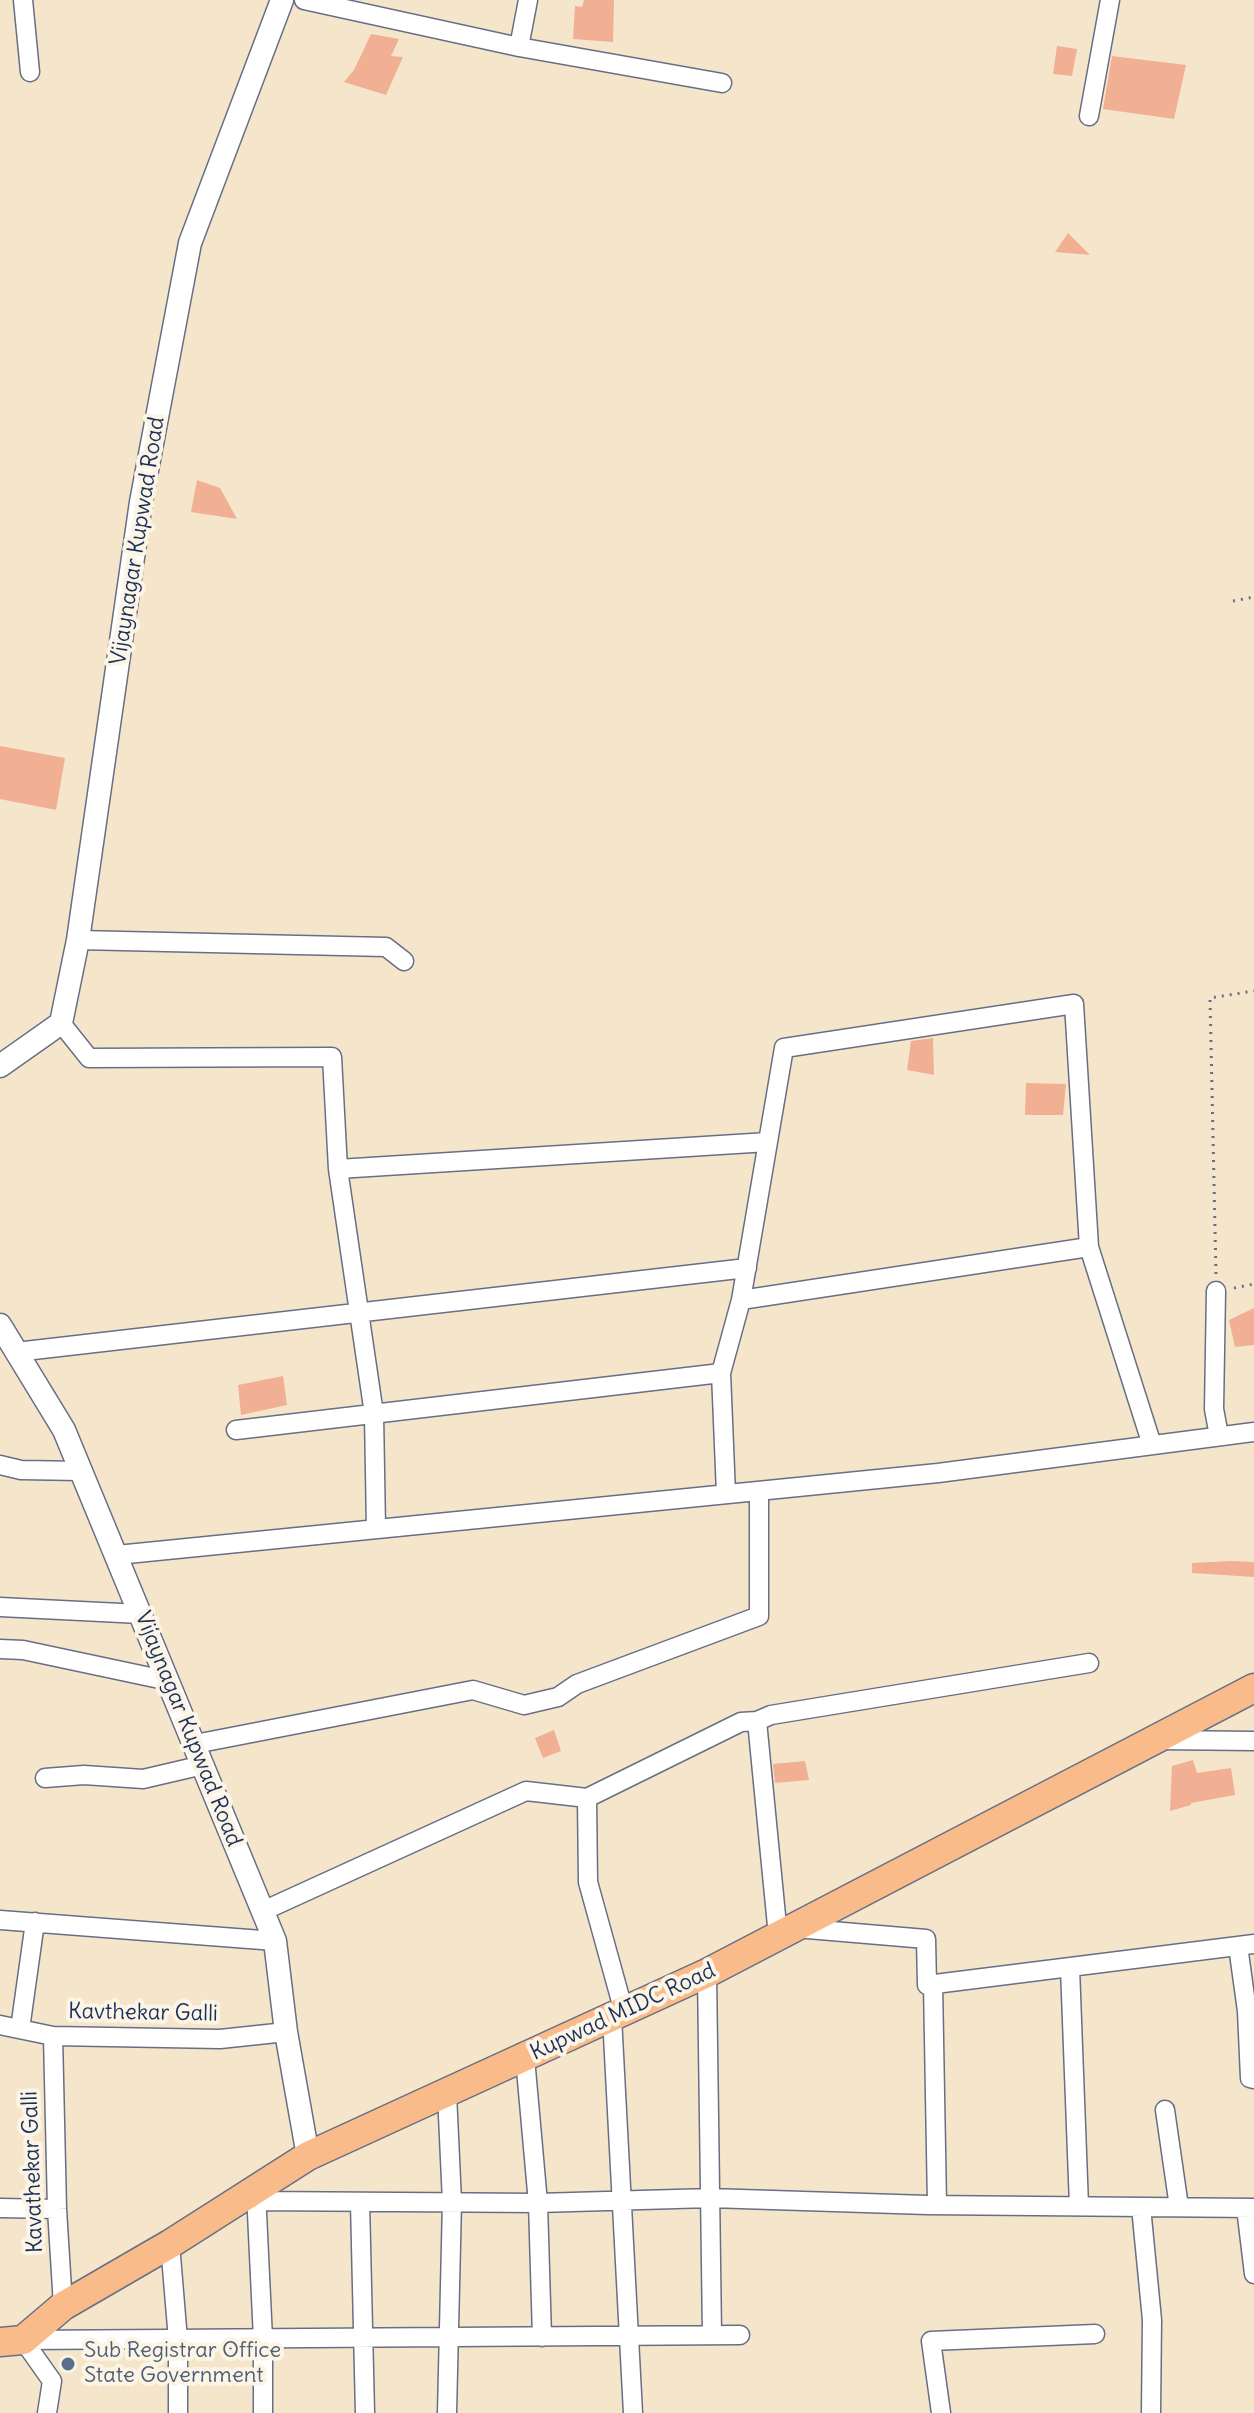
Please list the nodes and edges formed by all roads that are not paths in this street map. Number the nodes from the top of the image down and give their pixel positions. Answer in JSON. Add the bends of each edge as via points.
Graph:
{"nodes":[{"id":1,"x":23,"y":0,"type":"edge"},
{"id":2,"x":282,"y":0,"type":"edge"},
{"id":3,"x":304,"y":0,"type":"edge"},
{"id":4,"x":528,"y":0,"type":"edge"},
{"id":5,"x":1110,"y":0,"type":"edge"},
{"id":6,"x":519,"y":47,"type":"junction"},
{"id":7,"x":30,"y":72,"type":"dead end"},
{"id":8,"x":722,"y":83,"type":"dead end"},
{"id":9,"x":1089,"y":116,"type":"dead end"},
{"id":10,"x":78,"y":940,"type":"junction"},
{"id":11,"x":404,"y":961,"type":"dead end"},
{"id":12,"x":61,"y":1023,"type":"junction"},
{"id":13,"x":0,"y":1066,"type":"edge"},
{"id":14,"x":768,"y":1142,"type":"junction"},
{"id":15,"x":338,"y":1169,"type":"junction"},
{"id":16,"x":1089,"y":1247,"type":"junction"},
{"id":17,"x":747,"y":1268,"type":"junction"},
{"id":18,"x":1216,"y":1291,"type":"road end"},
{"id":19,"x":741,"y":1300,"type":"junction"},
{"id":20,"x":359,"y":1311,"type":"junction"},
{"id":21,"x":0,"y":1325,"type":"edge"},
{"id":22,"x":16,"y":1352,"type":"junction"},
{"id":23,"x":721,"y":1373,"type":"junction"},
{"id":24,"x":374,"y":1414,"type":"junction"},
{"id":25,"x":236,"y":1430,"type":"dead end"},
{"id":26,"x":1254,"y":1432,"type":"edge"},
{"id":27,"x":1219,"y":1436,"type":"junction"},
{"id":28,"x":1152,"y":1445,"type":"junction"},
{"id":29,"x":0,"y":1465,"type":"edge"},
{"id":30,"x":81,"y":1471,"type":"junction"},
{"id":31,"x":759,"y":1491,"type":"junction"},
{"id":32,"x":726,"y":1494,"type":"junction"},
{"id":33,"x":376,"y":1529,"type":"junction"},
{"id":34,"x":117,"y":1555,"type":"junction"},
{"id":35,"x":0,"y":1607,"type":"edge"},
{"id":36,"x":141,"y":1614,"type":"junction"},
{"id":37,"x":0,"y":1649,"type":"edge"},
{"id":38,"x":1089,"y":1663,"type":"dead end"},
{"id":39,"x":169,"y":1681,"type":"junction"},
{"id":40,"x":1254,"y":1688,"type":"edge"},
{"id":41,"x":757,"y":1721,"type":"junction"},
{"id":42,"x":1152,"y":1740,"type":"junction"},
{"id":43,"x":1254,"y":1741,"type":"edge"},
{"id":44,"x":199,"y":1755,"type":"junction"},
{"id":45,"x":45,"y":1778,"type":"dead end"},
{"id":46,"x":587,"y":1798,"type":"junction"},
{"id":47,"x":263,"y":1911,"type":"junction"},
{"id":48,"x":0,"y":1920,"type":"edge"},
{"id":49,"x":35,"y":1922,"type":"junction"},
{"id":50,"x":785,"y":1932,"type":"junction"},
{"id":51,"x":275,"y":1941,"type":"junction"},
{"id":52,"x":1246,"y":1945,"type":"edge"},
{"id":53,"x":1070,"y":1968,"type":"junction"},
{"id":54,"x":707,"y":1973,"type":"junction"},
{"id":55,"x":933,"y":1984,"type":"junction"},
{"id":56,"x":1250,"y":2011,"type":"edge"},
{"id":57,"x":618,"y":2015,"type":"junction"},
{"id":58,"x":0,"y":2025,"type":"edge"},
{"id":59,"x":20,"y":2029,"type":"junction"},
{"id":60,"x":286,"y":2032,"type":"junction"},
{"id":61,"x":53,"y":2036,"type":"junction"},
{"id":62,"x":525,"y":2058,"type":"junction"},
{"id":63,"x":1254,"y":2079,"type":"edge"},
{"id":64,"x":447,"y":2094,"type":"junction"},
{"id":65,"x":1165,"y":2110,"type":"dead end"},
{"id":66,"x":308,"y":2156,"type":"junction"},
{"id":67,"x":256,"y":2196,"type":"junction"},
{"id":68,"x":710,"y":2198,"type":"junction"},
{"id":69,"x":622,"y":2200,"type":"junction"},
{"id":70,"x":360,"y":2202,"type":"junction"},
{"id":71,"x":452,"y":2202,"type":"junction"},
{"id":72,"x":538,"y":2203,"type":"junction"},
{"id":73,"x":937,"y":2205,"type":"junction"},
{"id":74,"x":1079,"y":2206,"type":"junction"},
{"id":75,"x":1141,"y":2207,"type":"junction"},
{"id":76,"x":1179,"y":2207,"type":"junction"},
{"id":77,"x":0,"y":2208,"type":"edge"},
{"id":78,"x":1250,"y":2208,"type":"edge"},
{"id":79,"x":57,"y":2209,"type":"junction"},
{"id":80,"x":170,"y":2244,"type":"junction"},
{"id":81,"x":1254,"y":2274,"type":"edge"},
{"id":82,"x":63,"y":2306,"type":"junction"},
{"id":83,"x":1095,"y":2334,"type":"dead end"},
{"id":84,"x":712,"y":2335,"type":"junction"},
{"id":85,"x":740,"y":2335,"type":"dead end"},
{"id":86,"x":629,"y":2336,"type":"junction"},
{"id":87,"x":542,"y":2337,"type":"junction"},
{"id":88,"x":363,"y":2338,"type":"junction"},
{"id":89,"x":449,"y":2338,"type":"junction"},
{"id":90,"x":263,"y":2339,"type":"junction"},
{"id":91,"x":178,"y":2340,"type":"junction"},
{"id":92,"x":11,"y":2341,"type":"edge"},
{"id":93,"x":47,"y":2413,"type":"edge"},
{"id":94,"x":178,"y":2413,"type":"edge"},
{"id":95,"x":263,"y":2413,"type":"edge"},
{"id":96,"x":365,"y":2413,"type":"edge"},
{"id":97,"x":447,"y":2413,"type":"edge"},
{"id":98,"x":633,"y":2413,"type":"edge"},
{"id":99,"x":941,"y":2413,"type":"edge"},
{"id":100,"x":1151,"y":2413,"type":"edge"}],
"edges":[{"from":1,"to":7,"type":"street"},
{"from":2,"to":10,"type":"street","name":"Vijaynagar Kupwad Road","via":[[190,243],[141,502]]},
{"from":3,"to":6,"type":"street"},
{"from":4,"to":6,"type":"street"},
{"from":5,"to":9,"type":"street"},
{"from":6,"to":8,"type":"street"},
{"from":10,"to":11,"type":"street","via":[[386,947]]},
{"from":10,"to":12,"type":"street","name":"Vijaynagar Kupwad Road"},
{"from":12,"to":13,"type":"street"},
{"from":12,"to":15,"type":"street","via":[[89,1058],[332,1057]]},
{"from":14,"to":15,"type":"street"},
{"from":14,"to":16,"type":"street","via":[[784,1048],[1074,1004]]},
{"from":14,"to":17,"type":"street"},
{"from":15,"to":20,"type":"street"},
{"from":16,"to":19,"type":"street"},
{"from":16,"to":28,"type":"street"},
{"from":17,"to":19,"type":"street"},
{"from":17,"to":20,"type":"street"},
{"from":18,"to":27,"type":"street","via":[[1214,1409]]},
{"from":19,"to":23,"type":"street"},
{"from":20,"to":22,"type":"street"},
{"from":20,"to":24,"type":"street"},
{"from":21,"to":22,"type":"street","name":"Vijaynagar Kupwad Road"},
{"from":22,"to":30,"type":"street","name":"Vijaynagar Kupwad Road","via":[[64,1430]]},
{"from":23,"to":24,"type":"street"},
{"from":23,"to":32,"type":"street"},
{"from":24,"to":25,"type":"street"},
{"from":24,"to":33,"type":"street"},
{"from":26,"to":27,"type":"street"},
{"from":27,"to":28,"type":"street"},
{"from":28,"to":31,"type":"street"},
{"from":29,"to":30,"type":"street"},
{"from":30,"to":34,"type":"street","name":"Vijaynagar Kupwad Road"},
{"from":31,"to":32,"type":"street"},
{"from":31,"to":44,"type":"street","via":[[759,1616],[577,1684],[558,1697],[524,1705],[473,1690]]},
{"from":32,"to":33,"type":"street"},
{"from":33,"to":34,"type":"street"},
{"from":34,"to":36,"type":"street","name":"Vijaynagar Kupwad Road"},
{"from":35,"to":36,"type":"street"},
{"from":36,"to":39,"type":"street","name":"Vijaynagar Kupwad Road"},
{"from":37,"to":39,"type":"street"},
{"from":38,"to":41,"type":"street"},
{"from":39,"to":44,"type":"street","name":"Vijaynagar Kupwad Road"},
{"from":40,"to":42,"type":"main road","name":"Kupwad MIDC Road"},
{"from":41,"to":46,"type":"street","via":[[741,1722]]},
{"from":41,"to":50,"type":"street"},
{"from":42,"to":43,"type":"street"},
{"from":42,"to":50,"type":"main road","name":"Kupwad MIDC Road"},
{"from":44,"to":45,"type":"street","via":[[143,1779]]},
{"from":44,"to":47,"type":"street","name":"Vijaynagar Kupwad Road"},
{"from":46,"to":47,"type":"street","via":[[526,1791]]},
{"from":46,"to":57,"type":"street","via":[[588,1882]]},
{"from":47,"to":51,"type":"street","name":"Vijaynagar Kupwad Road"},
{"from":48,"to":49,"type":"street"},
{"from":49,"to":51,"type":"street"},
{"from":49,"to":59,"type":"street"},
{"from":50,"to":54,"type":"main road","name":"Kupwad MIDC Road"},
{"from":50,"to":55,"type":"street","via":[[926,1939],[927,1985]]},
{"from":51,"to":60,"type":"street","name":"Vijaynagar Kupwad Road"},
{"from":52,"to":53,"type":"street"},
{"from":52,"to":56,"type":"street"},
{"from":53,"to":55,"type":"street"},
{"from":53,"to":74,"type":"street"},
{"from":54,"to":57,"type":"main road","name":"Kupwad MIDC Road"},
{"from":54,"to":68,"type":"street"},
{"from":55,"to":73,"type":"street"},
{"from":56,"to":63,"type":"street"},
{"from":57,"to":62,"type":"main road","name":"Kupwad MIDC Road"},
{"from":57,"to":69,"type":"street"},
{"from":58,"to":59,"type":"street","name":"Kavthekar Galli"},
{"from":59,"to":61,"type":"street","name":"Kavthekar Galli"},
{"from":60,"to":61,"type":"street","name":"Kavthekar Galli","via":[[220,2039]]},
{"from":60,"to":66,"type":"street","name":"Vijaynagar Kupwad Road"},
{"from":61,"to":79,"type":"street","name":"Kavathekar Galli"},
{"from":62,"to":64,"type":"main road","name":"Kupwad MIDC Road"},
{"from":62,"to":72,"type":"street"},
{"from":64,"to":66,"type":"main road","name":"Kupwad MIDC Road"},
{"from":64,"to":71,"type":"street"},
{"from":65,"to":76,"type":"street"},
{"from":66,"to":67,"type":"main road","name":"Kupwad MIDC Road"},
{"from":67,"to":70,"type":"street"},
{"from":67,"to":80,"type":"main road","name":"Kupwad MIDC Road"},
{"from":67,"to":90,"type":"street"},
{"from":68,"to":69,"type":"street"},
{"from":68,"to":73,"type":"street"},
{"from":68,"to":84,"type":"street"},
{"from":69,"to":72,"type":"street"},
{"from":69,"to":86,"type":"street"},
{"from":70,"to":71,"type":"street"},
{"from":70,"to":88,"type":"street"},
{"from":71,"to":72,"type":"street"},
{"from":71,"to":89,"type":"street"},
{"from":72,"to":87,"type":"street"},
{"from":73,"to":74,"type":"street"},
{"from":74,"to":75,"type":"street"},
{"from":75,"to":76,"type":"street"},
{"from":75,"to":100,"type":"street","via":[[1152,2320]]},
{"from":76,"to":78,"type":"street"},
{"from":77,"to":79,"type":"street"},
{"from":78,"to":81,"type":"street"},
{"from":79,"to":82,"type":"street","name":"Kavathekar Galli"},
{"from":80,"to":82,"type":"main road","name":"Kupwad MIDC Road"},
{"from":80,"to":91,"type":"street"},
{"from":82,"to":92,"type":"main road","name":"Kupwad MIDC Road"},
{"from":83,"to":99,"type":"street","via":[[931,2341]]},
{"from":84,"to":85,"type":"street"},
{"from":84,"to":86,"type":"street"},
{"from":86,"to":87,"type":"street"},
{"from":86,"to":98,"type":"street"},
{"from":87,"to":89,"type":"street"},
{"from":88,"to":89,"type":"street"},
{"from":88,"to":90,"type":"street"},
{"from":88,"to":96,"type":"street"},
{"from":89,"to":97,"type":"street"},
{"from":90,"to":91,"type":"street"},
{"from":90,"to":95,"type":"street"},
{"from":91,"to":92,"type":"street"},
{"from":91,"to":94,"type":"street"},
{"from":92,"to":93,"type":"street","via":[[52,2381]]}]}
